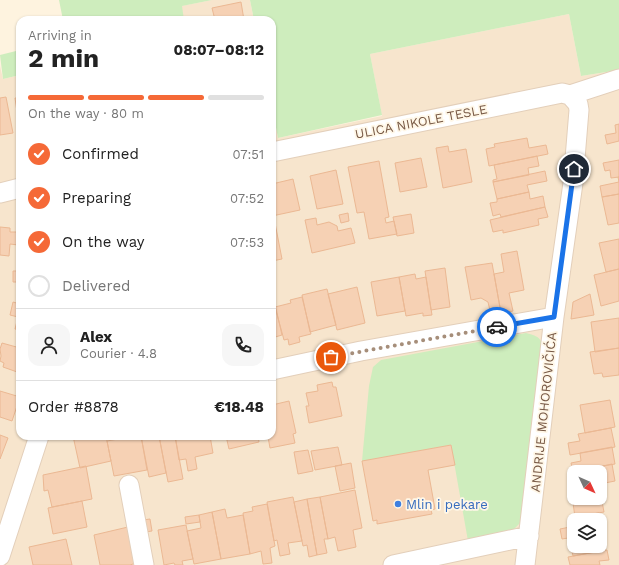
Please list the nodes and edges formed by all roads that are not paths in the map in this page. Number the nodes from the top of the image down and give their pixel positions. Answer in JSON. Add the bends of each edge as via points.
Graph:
{"nodes":[{"id":1,"x":619,"y":79,"type":"edge"},
{"id":2,"x":570,"y":95,"type":"junction"},
{"id":3,"x":276,"y":151,"type":"edge"},
{"id":4,"x":16,"y":189,"type":"edge"},
{"id":5,"x":0,"y":193,"type":"edge"},
{"id":6,"x":554,"y":317,"type":"junction"},
{"id":7,"x":276,"y":369,"type":"edge"},
{"id":8,"x":38,"y":440,"type":"edge"},
{"id":9,"x":129,"y":485,"type":"dead end"},
{"id":10,"x":529,"y":536,"type":"junction"},
{"id":11,"x":0,"y":556,"type":"edge"},
{"id":12,"x":144,"y":565,"type":"edge"},
{"id":13,"x":393,"y":565,"type":"edge"},
{"id":14,"x":525,"y":565,"type":"edge"}],
"edges":[{"from":1,"to":2,"type":"street","name":"ULICA NIKOLE TESLE"},
{"from":2,"to":3,"type":"street","name":"ULICA NIKOLE TESLE","via":[[562,93]]},
{"from":2,"to":6,"type":"street","name":"ANDRIJE MOHOROVIČIĆA","via":[[578,104],[579,110],[573,183]]},
{"from":4,"to":5,"type":"street"},
{"from":6,"to":7,"type":"street","via":[[361,351]]},
{"from":6,"to":10,"type":"street","name":"ANDRIJE MOHOROVIČIĆA"},
{"from":8,"to":11,"type":"street"},
{"from":9,"to":12,"type":"street"},
{"from":10,"to":13,"type":"street"},
{"from":10,"to":14,"type":"street","name":"ANDRIJE MOHOROVIČIĆA"}]}
